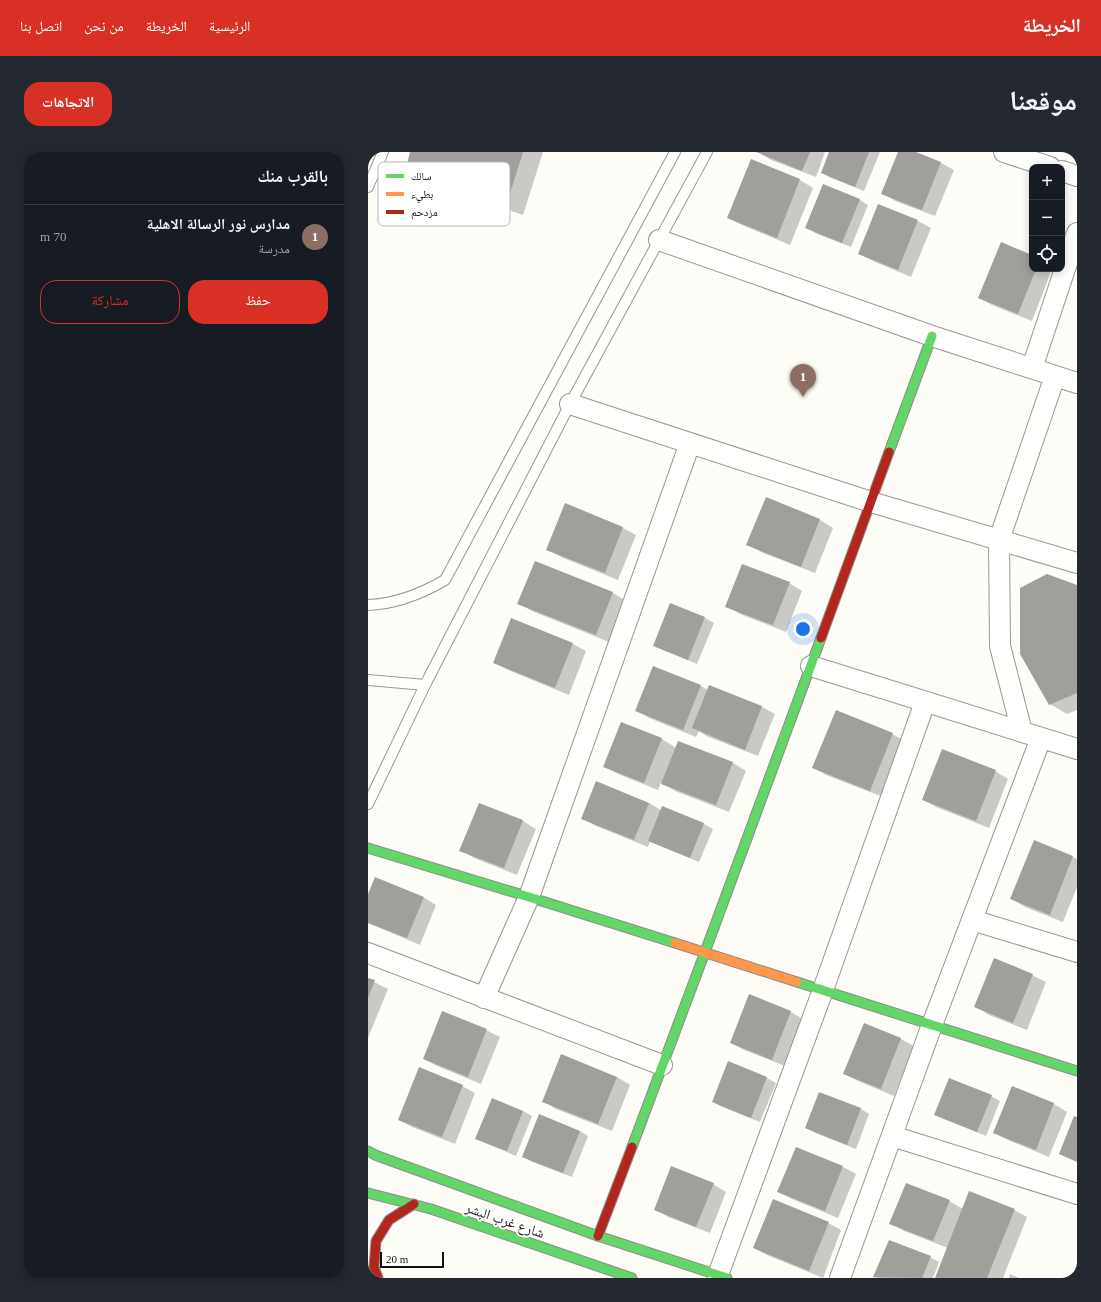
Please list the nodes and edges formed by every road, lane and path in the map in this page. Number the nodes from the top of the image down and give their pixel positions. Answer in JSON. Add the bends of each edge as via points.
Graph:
{"nodes":[{"id":1,"x":383,"y":152,"type":"edge"},
{"id":2,"x":675,"y":152,"type":"edge"},
{"id":3,"x":707,"y":152,"type":"edge"},
{"id":4,"x":1004,"y":152,"type":"edge"},
{"id":5,"x":379,"y":162,"type":"edge"},
{"id":6,"x":378,"y":164,"type":"edge"},
{"id":7,"x":1041,"y":164,"type":"edge"},
{"id":8,"x":1065,"y":172,"type":"edge"},
{"id":9,"x":1077,"y":176,"type":"edge"},
{"id":10,"x":368,"y":187,"type":"edge"},
{"id":11,"x":1077,"y":233,"type":"edge"},
{"id":12,"x":659,"y":240,"type":"junction"},
{"id":13,"x":932,"y":336,"type":"junction"},
{"id":14,"x":1032,"y":368,"type":"junction"},
{"id":15,"x":1055,"y":376,"type":"junction"},
{"id":16,"x":1077,"y":383,"type":"edge"},
{"id":17,"x":570,"y":404,"type":"junction"},
{"id":18,"x":690,"y":443,"type":"junction"},
{"id":19,"x":871,"y":502,"type":"junction"},
{"id":20,"x":999,"y":540,"type":"junction"},
{"id":21,"x":1077,"y":563,"type":"edge"},
{"id":22,"x":368,"y":605,"type":"edge"},
{"id":23,"x":811,"y":666,"type":"junction"},
{"id":24,"x":368,"y":680,"type":"edge"},
{"id":25,"x":425,"y":685,"type":"junction"},
{"id":26,"x":925,"y":702,"type":"junction"},
{"id":27,"x":1022,"y":732,"type":"junction"},
{"id":28,"x":1041,"y":738,"type":"junction"},
{"id":29,"x":1077,"y":749,"type":"edge"},
{"id":30,"x":368,"y":804,"type":"edge"},
{"id":31,"x":368,"y":848,"type":"edge"},
{"id":32,"x":529,"y":897,"type":"junction"},
{"id":33,"x":972,"y":920,"type":"junction"},
{"id":34,"x":705,"y":952,"type":"junction"},
{"id":35,"x":1077,"y":952,"type":"edge"},
{"id":36,"x":368,"y":953,"type":"edge"},
{"id":37,"x":823,"y":990,"type":"junction"},
{"id":38,"x":484,"y":998,"type":"junction"},
{"id":39,"x":932,"y":1025,"type":"junction"},
{"id":40,"x":662,"y":1065,"type":"junction"},
{"id":41,"x":1077,"y":1071,"type":"edge"},
{"id":42,"x":892,"y":1136,"type":"junction"},
{"id":43,"x":368,"y":1151,"type":"edge"},
{"id":44,"x":368,"y":1193,"type":"edge"},
{"id":45,"x":1077,"y":1194,"type":"edge"},
{"id":46,"x":414,"y":1204,"type":"junction"},
{"id":47,"x":598,"y":1236,"type":"junction"},
{"id":48,"x":723,"y":1277,"type":"edge"},
{"id":49,"x":378,"y":1278,"type":"edge"},
{"id":50,"x":632,"y":1278,"type":"edge"},
{"id":51,"x":840,"y":1278,"type":"edge"}],
"edges":[{"from":1,"to":5,"type":"lane"},
{"from":2,"to":22,"type":"lane","via":[[445,580],[428,590],[396,602]]},
{"from":3,"to":12,"type":"lane"},
{"from":4,"to":7,"type":"street"},
{"from":6,"to":10,"type":"lane"},
{"from":8,"to":9,"type":"street"},
{"from":11,"to":14,"type":"street"},
{"from":12,"to":13,"type":"street"},
{"from":12,"to":17,"type":"lane"},
{"from":13,"to":14,"type":"street"},
{"from":13,"to":19,"type":"street"},
{"from":14,"to":15,"type":"street"},
{"from":15,"to":16,"type":"street"},
{"from":15,"to":20,"type":"street"},
{"from":17,"to":18,"type":"street"},
{"from":17,"to":25,"type":"lane"},
{"from":18,"to":19,"type":"street"},
{"from":18,"to":32,"type":"street"},
{"from":19,"to":20,"type":"street"},
{"from":19,"to":23,"type":"street"},
{"from":20,"to":21,"type":"street"},
{"from":20,"to":27,"type":"street","via":[[1000,646]]},
{"from":23,"to":26,"type":"street"},
{"from":23,"to":34,"type":"street"},
{"from":24,"to":25,"type":"lane"},
{"from":25,"to":30,"type":"lane"},
{"from":26,"to":27,"type":"street"},
{"from":26,"to":37,"type":"street"},
{"from":27,"to":28,"type":"street"},
{"from":28,"to":29,"type":"street"},
{"from":28,"to":33,"type":"street"},
{"from":31,"to":32,"type":"street"},
{"from":32,"to":34,"type":"street"},
{"from":32,"to":38,"type":"street"},
{"from":33,"to":35,"type":"street"},
{"from":33,"to":39,"type":"street"},
{"from":34,"to":37,"type":"street"},
{"from":34,"to":40,"type":"street"},
{"from":36,"to":38,"type":"street"},
{"from":37,"to":39,"type":"street"},
{"from":37,"to":48,"type":"street"},
{"from":38,"to":40,"type":"street"},
{"from":39,"to":41,"type":"street"},
{"from":39,"to":42,"type":"street"},
{"from":40,"to":47,"type":"street"},
{"from":42,"to":45,"type":"street"},
{"from":42,"to":51,"type":"street"},
{"from":43,"to":47,"type":"street","via":[[375,1156]]},
{"from":44,"to":46,"type":"street","name":"شارع غرب البشر"},
{"from":46,"to":49,"type":"street","via":[[389,1220],[376,1241],[374,1267]]},
{"from":46,"to":50,"type":"street","name":"شارع غرب البشر"},
{"from":47,"to":48,"type":"street"}]}
